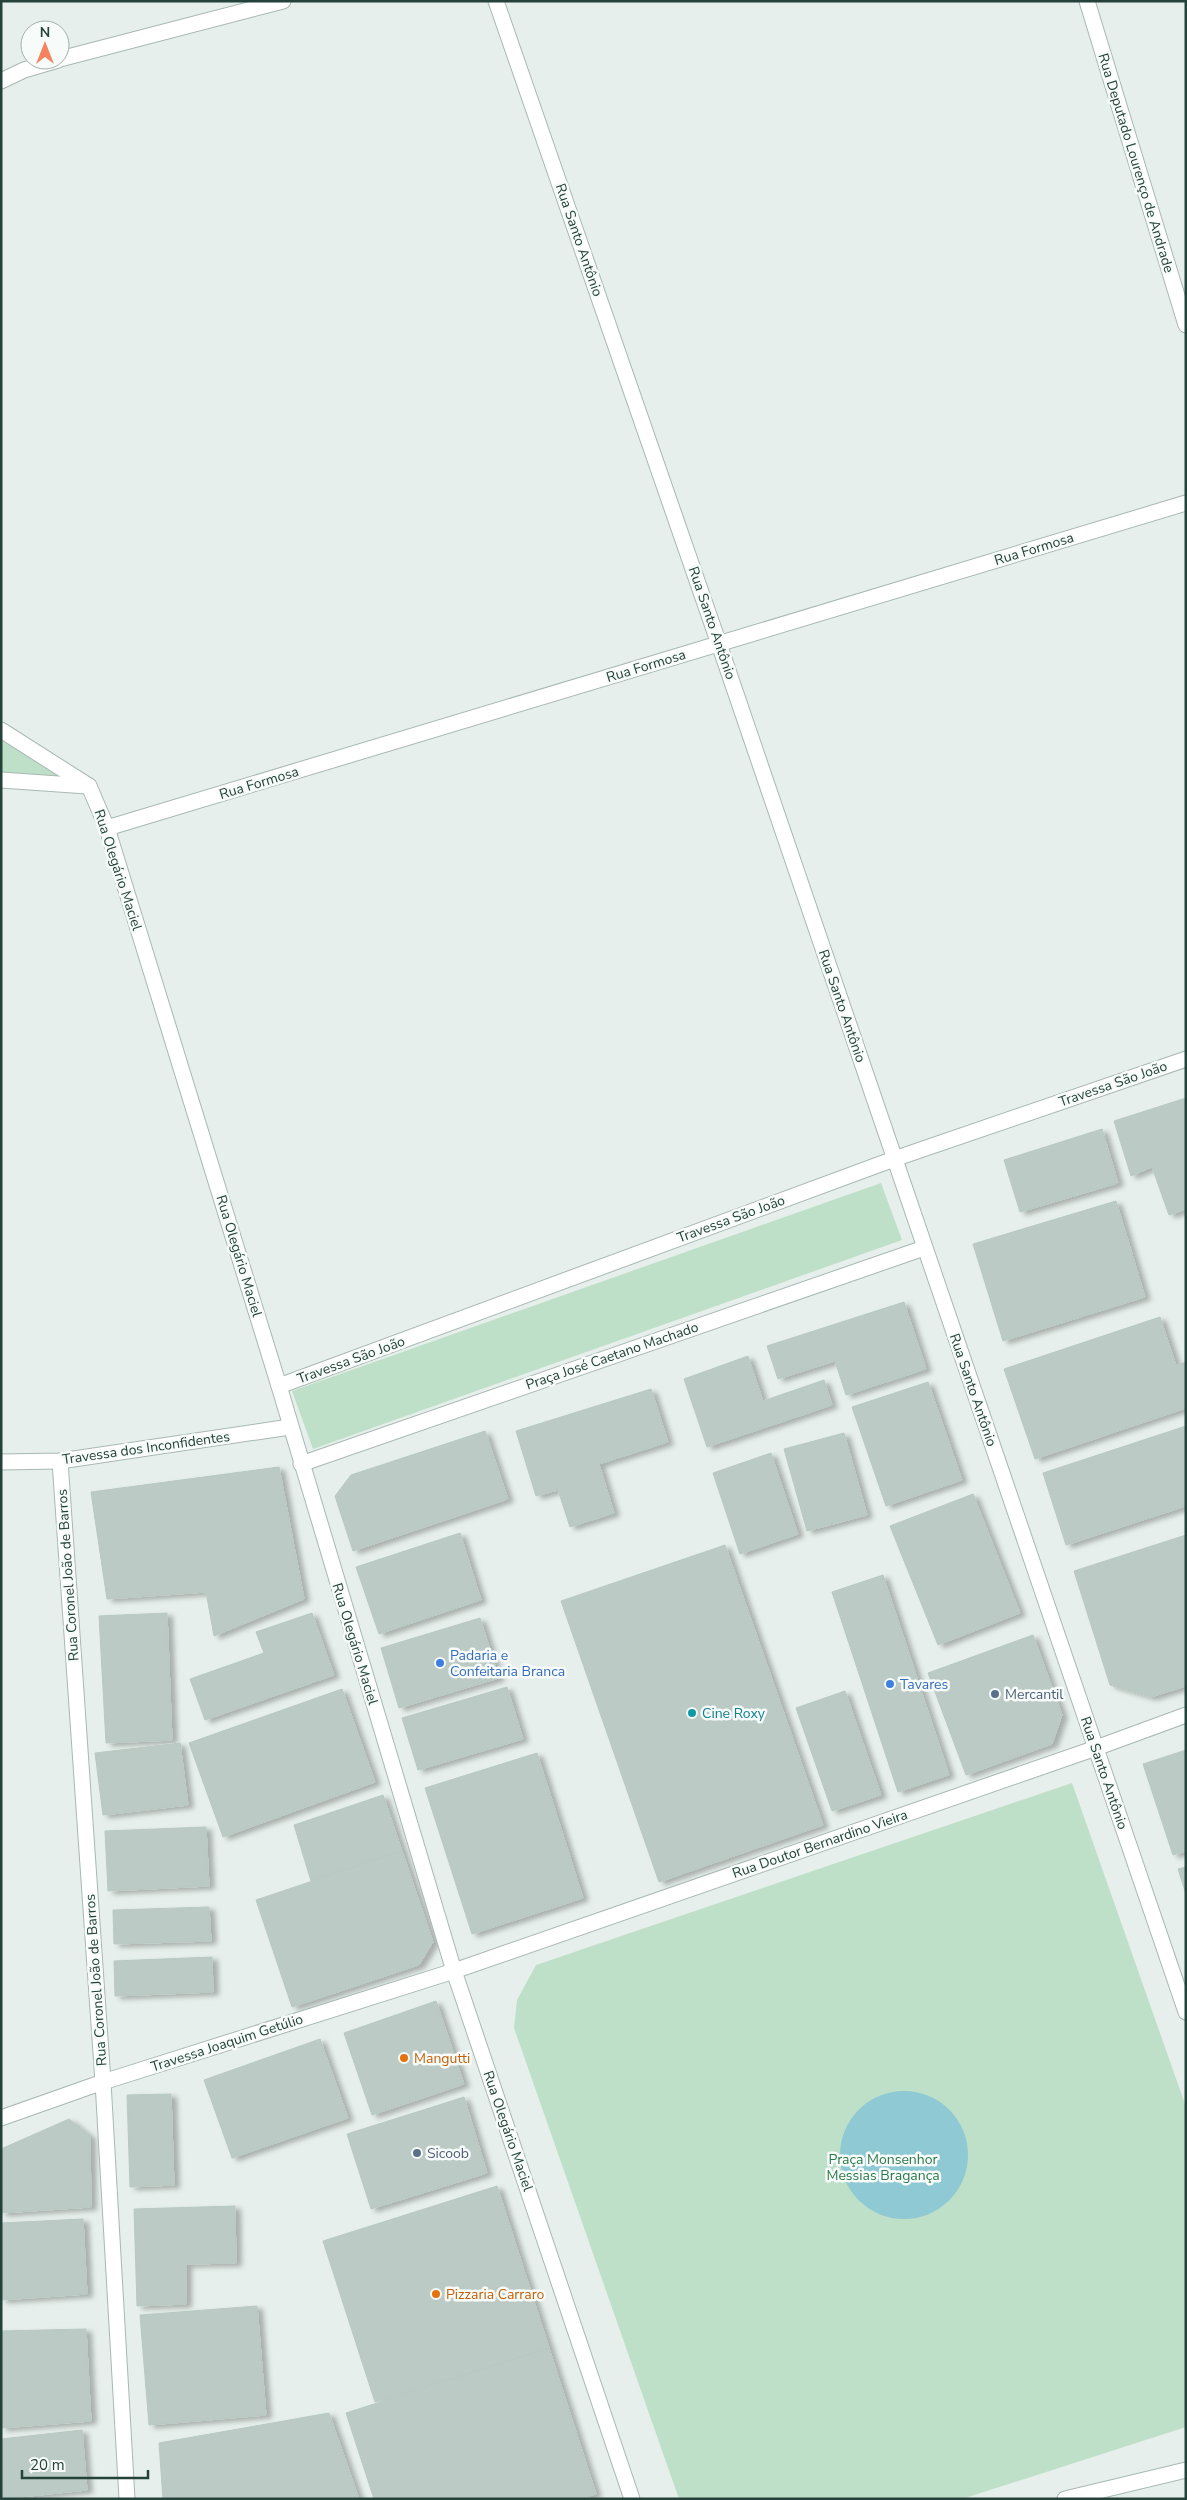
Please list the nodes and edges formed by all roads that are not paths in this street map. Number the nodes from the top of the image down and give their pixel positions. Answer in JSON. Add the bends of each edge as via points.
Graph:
{"nodes":[{"id":1,"x":283,"y":1,"type":"edge"},
{"id":2,"x":496,"y":1,"type":"edge"},
{"id":3,"x":1086,"y":1,"type":"edge"},
{"id":4,"x":70,"y":57,"type":"edge"},
{"id":5,"x":24,"y":70,"type":"edge"},
{"id":6,"x":1,"y":81,"type":"edge"},
{"id":7,"x":1186,"y":325,"type":"edge"},
{"id":8,"x":1186,"y":503,"type":"edge"},
{"id":9,"x":719,"y":644,"type":"junction"},
{"id":10,"x":1,"y":730,"type":"edge"},
{"id":11,"x":1,"y":780,"type":"edge"},
{"id":12,"x":89,"y":786,"type":"junction"},
{"id":13,"x":107,"y":828,"type":"junction"},
{"id":14,"x":1186,"y":1059,"type":"edge"},
{"id":15,"x":894,"y":1159,"type":"junction"},
{"id":16,"x":924,"y":1248,"type":"junction"},
{"id":17,"x":279,"y":1386,"type":"junction"},
{"id":18,"x":290,"y":1427,"type":"junction"},
{"id":19,"x":60,"y":1461,"type":"junction"},
{"id":20,"x":1,"y":1462,"type":"edge"},
{"id":21,"x":301,"y":1464,"type":"junction"},
{"id":22,"x":1186,"y":1715,"type":"edge"},
{"id":23,"x":1096,"y":1748,"type":"junction"},
{"id":24,"x":454,"y":1971,"type":"junction"},
{"id":25,"x":1186,"y":2012,"type":"edge"},
{"id":26,"x":103,"y":2082,"type":"junction"},
{"id":27,"x":1,"y":2118,"type":"edge"},
{"id":28,"x":1186,"y":2470,"type":"edge"},
{"id":29,"x":1084,"y":2496,"type":"edge"},
{"id":30,"x":127,"y":2499,"type":"edge"},
{"id":31,"x":632,"y":2499,"type":"edge"},
{"id":32,"x":1065,"y":2499,"type":"edge"}],
"edges":[{"from":1,"to":4,"type":"street"},
{"from":2,"to":9,"type":"street","name":"Rua Santo Antônio"},
{"from":3,"to":7,"type":"street","name":"Rua Deputado Lourenço de Andrade"},
{"from":5,"to":6,"type":"street"},
{"from":8,"to":9,"type":"street","name":"Rua Formosa"},
{"from":9,"to":13,"type":"street","name":"Rua Formosa"},
{"from":9,"to":15,"type":"street","name":"Rua Santo Antônio"},
{"from":10,"to":12,"type":"street"},
{"from":11,"to":12,"type":"street"},
{"from":12,"to":13,"type":"street","name":"Rua Olegário Maciel"},
{"from":13,"to":17,"type":"street","name":"Rua Olegário Maciel"},
{"from":14,"to":15,"type":"street","name":"Travessa São João"},
{"from":15,"to":16,"type":"street","name":"Rua Santo Antônio"},
{"from":15,"to":17,"type":"street","name":"Travessa São João"},
{"from":16,"to":21,"type":"street","name":"Praça José Caetano Machado"},
{"from":16,"to":23,"type":"street","name":"Rua Santo Antônio"},
{"from":17,"to":18,"type":"street","name":"Rua Olegário Maciel"},
{"from":18,"to":19,"type":"street","name":"Travessa dos Inconfidentes"},
{"from":18,"to":21,"type":"street","name":"Rua Olegário Maciel"},
{"from":19,"to":20,"type":"street","name":"Travessa dos Inconfidentes"},
{"from":19,"to":26,"type":"street","name":"Rua Coronel João de Barros"},
{"from":21,"to":24,"type":"street","name":"Rua Olegário Maciel"},
{"from":22,"to":23,"type":"street","name":"Rua Doutor Bernardino Vieira"},
{"from":23,"to":24,"type":"street","name":"Rua Doutor Bernardino Vieira"},
{"from":23,"to":25,"type":"street","name":"Rua Santo Antônio"},
{"from":24,"to":26,"type":"street","name":"Travessa Joaquim Getúlio"},
{"from":24,"to":31,"type":"street","name":"Rua Olegário Maciel"},
{"from":26,"to":27,"type":"street","name":"Travessa Joaquim Getúlio"},
{"from":26,"to":30,"type":"street","name":"Rua Coronel João de Barros"},
{"from":28,"to":29,"type":"street"},
{"from":29,"to":32,"type":"street"}]}
